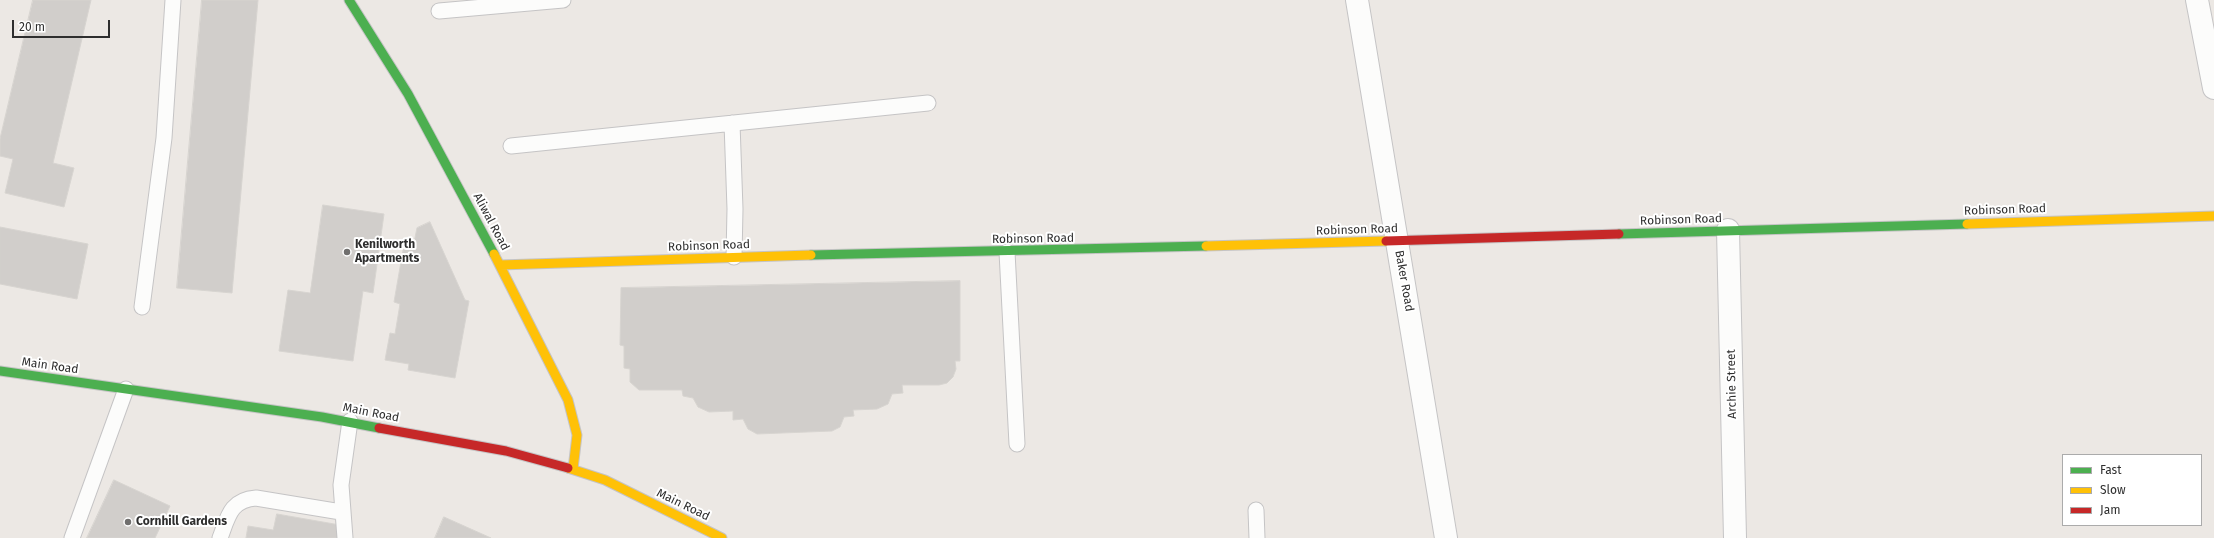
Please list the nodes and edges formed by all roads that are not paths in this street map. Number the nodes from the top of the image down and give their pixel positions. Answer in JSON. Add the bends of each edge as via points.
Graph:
{"nodes":[{"id":1,"x":173,"y":0,"type":"edge"},
{"id":2,"x":349,"y":0,"type":"edge"},
{"id":3,"x":563,"y":0,"type":"edge"},
{"id":4,"x":1357,"y":0,"type":"edge"},
{"id":5,"x":2197,"y":0,"type":"edge"},
{"id":6,"x":439,"y":11,"type":"dead end"},
{"id":7,"x":2214,"y":85,"type":"edge"},
{"id":8,"x":928,"y":103,"type":"dead end"},
{"id":9,"x":732,"y":123,"type":"junction"},
{"id":10,"x":510,"y":146,"type":"dead end"},
{"id":11,"x":2214,"y":216,"type":"edge"},
{"id":12,"x":1728,"y":230,"type":"junction"},
{"id":13,"x":1397,"y":241,"type":"junction"},
{"id":14,"x":1007,"y":252,"type":"junction"},
{"id":15,"x":734,"y":257,"type":"junction"},
{"id":16,"x":500,"y":265,"type":"junction"},
{"id":17,"x":142,"y":307,"type":"dead end"},
{"id":18,"x":0,"y":371,"type":"edge"},
{"id":19,"x":126,"y":389,"type":"junction"},
{"id":20,"x":350,"y":421,"type":"junction"},
{"id":21,"x":1017,"y":444,"type":"dead end"},
{"id":22,"x":572,"y":469,"type":"junction"},
{"id":23,"x":1256,"y":510,"type":"dead end"},
{"id":24,"x":342,"y":512,"type":"junction"},
{"id":25,"x":711,"y":536,"type":"edge"},
{"id":26,"x":72,"y":538,"type":"edge"},
{"id":27,"x":220,"y":538,"type":"edge"},
{"id":28,"x":345,"y":538,"type":"edge"},
{"id":29,"x":1257,"y":538,"type":"edge"},
{"id":30,"x":1446,"y":538,"type":"edge"},
{"id":31,"x":1735,"y":538,"type":"edge"}],
"edges":[{"from":1,"to":17,"type":"lane","via":[[164,138]]},
{"from":2,"to":16,"type":"street","name":"Aliwal Road","via":[[408,94]]},
{"from":3,"to":6,"type":"lane"},
{"from":4,"to":13,"type":"street","name":"Baker Road"},
{"from":5,"to":7,"type":"street"},
{"from":8,"to":9,"type":"lane"},
{"from":9,"to":10,"type":"lane"},
{"from":9,"to":15,"type":"lane","via":[[736,209]]},
{"from":11,"to":12,"type":"street","name":"Robinson Road"},
{"from":12,"to":13,"type":"street","name":"Robinson Road"},
{"from":12,"to":31,"type":"street","name":"Archie Street"},
{"from":13,"to":14,"type":"street","name":"Robinson Road"},
{"from":13,"to":30,"type":"street","name":"Baker Road"},
{"from":14,"to":15,"type":"street","name":"Robinson Road"},
{"from":14,"to":21,"type":"lane"},
{"from":15,"to":16,"type":"street","name":"Robinson Road"},
{"from":16,"to":22,"type":"street","name":"Aliwal Road","via":[[568,400],[577,435]]},
{"from":18,"to":19,"type":"street","name":"Main Road"},
{"from":19,"to":20,"type":"street","name":"Main Road"},
{"from":19,"to":26,"type":"lane"},
{"from":20,"to":22,"type":"street","name":"Main Road","via":[[506,451]]},
{"from":20,"to":24,"type":"lane","via":[[341,486]]},
{"from":22,"to":25,"type":"street","name":"Main Road","via":[[604,480]]},
{"from":23,"to":29,"type":"lane"},
{"from":24,"to":27,"type":"lane","via":[[256,498],[245,499],[236,504]]},
{"from":24,"to":28,"type":"lane"}]}
